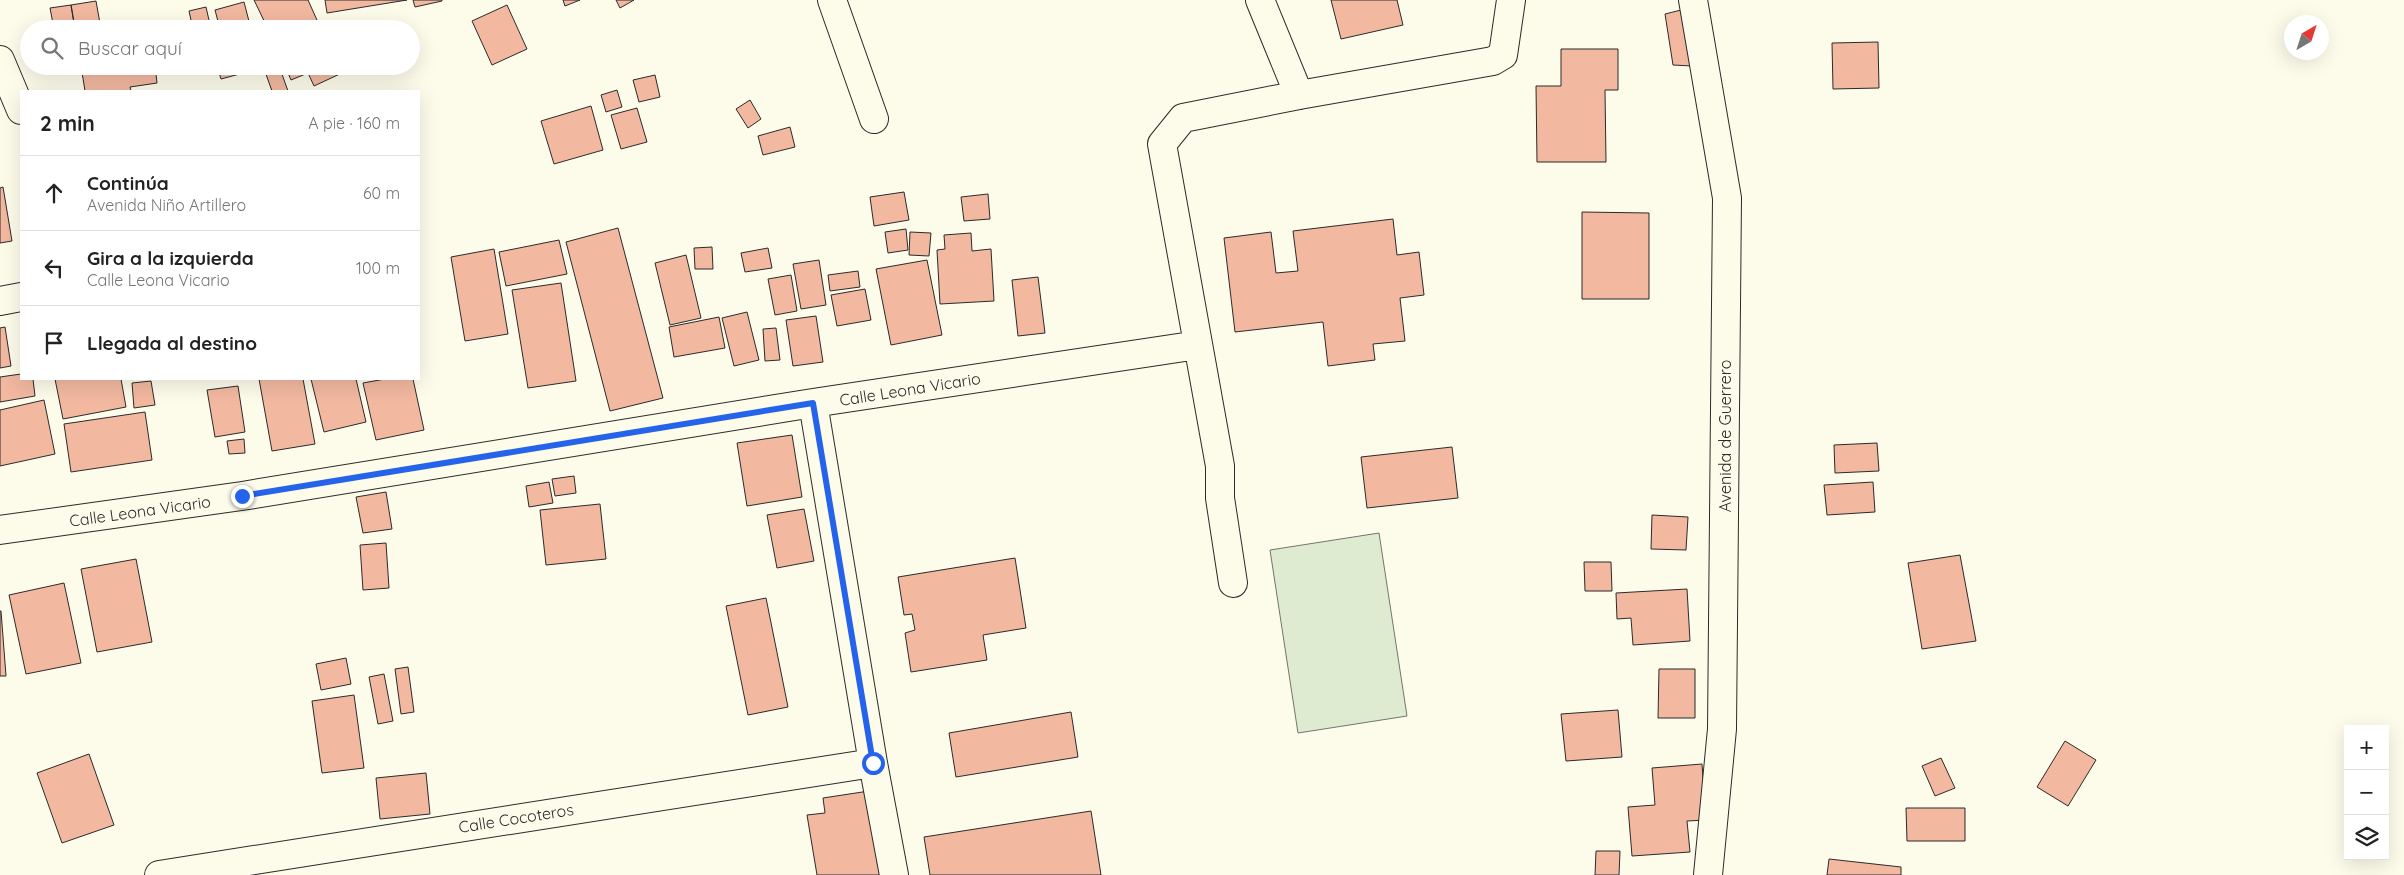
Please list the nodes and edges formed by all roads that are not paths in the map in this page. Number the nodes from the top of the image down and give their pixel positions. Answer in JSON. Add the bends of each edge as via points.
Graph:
{"nodes":[{"id":1,"x":832,"y":0,"type":"edge"},
{"id":2,"x":1260,"y":0,"type":"edge"},
{"id":3,"x":1511,"y":0,"type":"edge"},
{"id":4,"x":1693,"y":0,"type":"edge"},
{"id":5,"x":0,"y":60,"type":"edge"},
{"id":6,"x":1299,"y":95,"type":"junction"},
{"id":7,"x":20,"y":108,"type":"edge"},
{"id":8,"x":874,"y":119,"type":"dead end"},
{"id":9,"x":20,"y":297,"type":"edge"},
{"id":10,"x":0,"y":301,"type":"edge"},
{"id":11,"x":1198,"y":346,"type":"junction"},
{"id":12,"x":813,"y":403,"type":"junction"},
{"id":13,"x":0,"y":530,"type":"edge"},
{"id":14,"x":1233,"y":583,"type":"dead end"},
{"id":15,"x":873,"y":763,"type":"junction"},
{"id":16,"x":159,"y":875,"type":"edge"},
{"id":17,"x":894,"y":875,"type":"edge"},
{"id":18,"x":1708,"y":875,"type":"edge"}],
"edges":[{"from":1,"to":8,"type":"street"},
{"from":2,"to":6,"type":"street"},
{"from":3,"to":6,"type":"street","via":[[1502,55],[1493,61]]},
{"from":4,"to":18,"type":"street","name":"Avenida de Guerrero","via":[[1727,198],[1722,729]]},
{"from":5,"to":7,"type":"street"},
{"from":6,"to":11,"type":"street","via":[[1183,118],[1162,144]]},
{"from":9,"to":10,"type":"street"},
{"from":11,"to":12,"type":"street","name":"Calle Leona Vicario"},
{"from":11,"to":14,"type":"street","via":[[1220,466],[1220,498]]},
{"from":12,"to":13,"type":"street","name":"Calle Leona Vicario","via":[[242,496]]},
{"from":12,"to":15,"type":"street"},
{"from":15,"to":16,"type":"street","name":"Calle Cocoteros"},
{"from":15,"to":17,"type":"street"}]}
